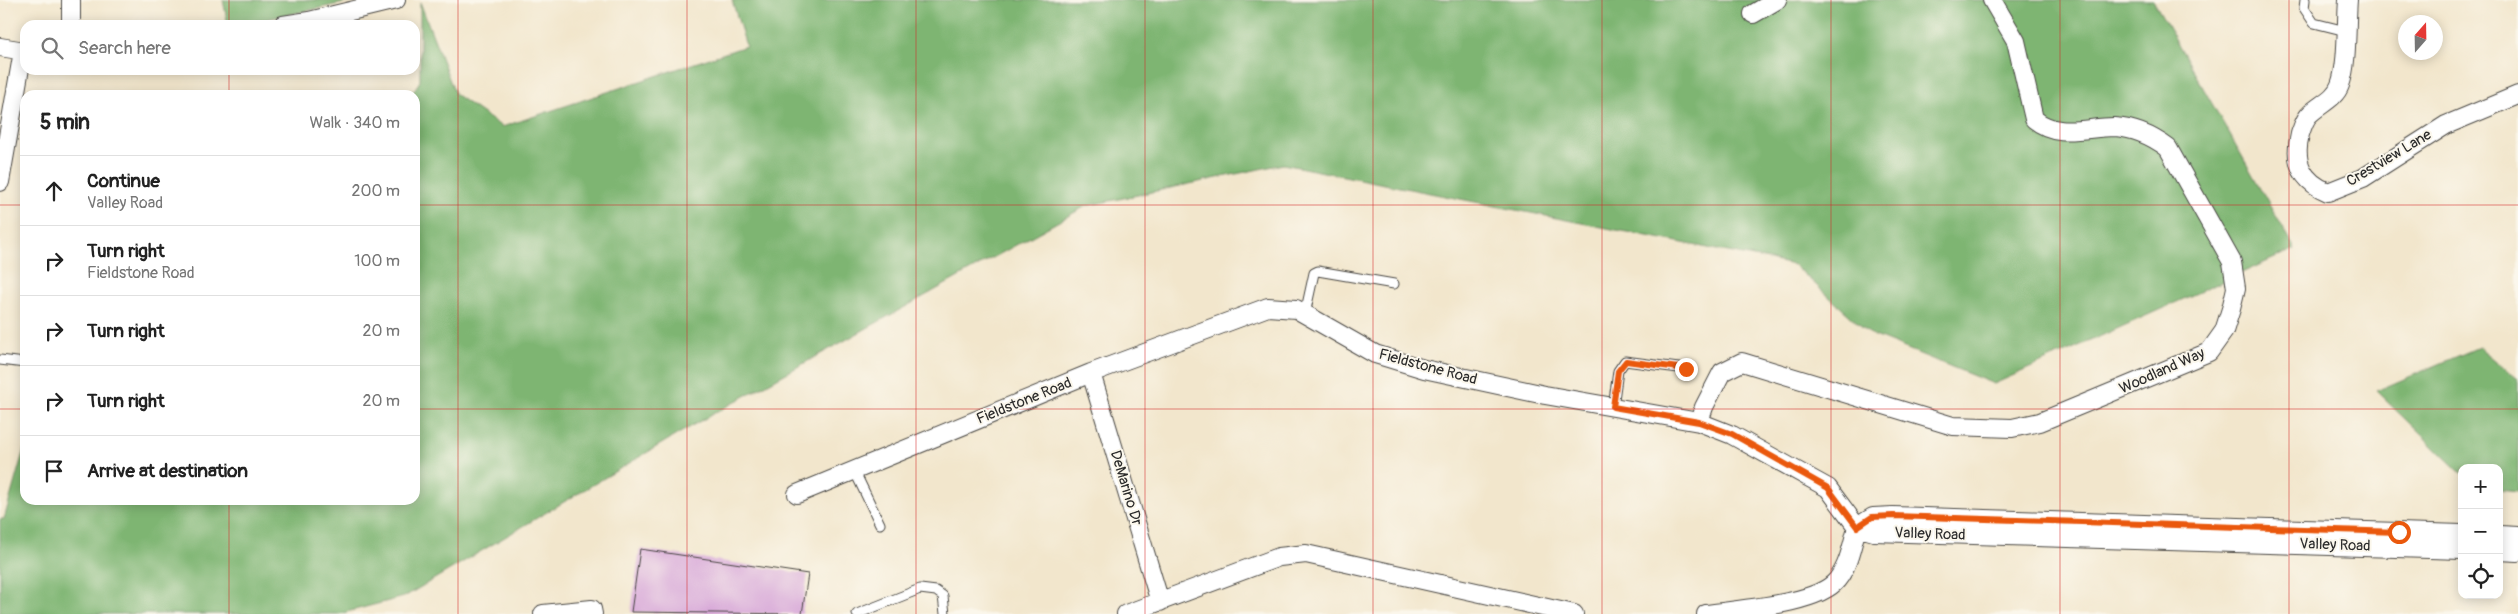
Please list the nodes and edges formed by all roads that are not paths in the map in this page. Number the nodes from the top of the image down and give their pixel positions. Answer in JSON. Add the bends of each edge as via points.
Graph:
{"nodes":[{"id":1,"x":71,"y":0,"type":"edge"},
{"id":2,"x":396,"y":0,"type":"edge"},
{"id":3,"x":1777,"y":0,"type":"edge"},
{"id":4,"x":1992,"y":0,"type":"edge"},
{"id":5,"x":2305,"y":0,"type":"edge"},
{"id":6,"x":2348,"y":0,"type":"edge"},
{"id":7,"x":1753,"y":14,"type":"dead end"},
{"id":8,"x":71,"y":20,"type":"edge"},
{"id":9,"x":312,"y":20,"type":"edge"},
{"id":10,"x":2346,"y":31,"type":"junction"},
{"id":11,"x":0,"y":47,"type":"edge"},
{"id":12,"x":20,"y":50,"type":"edge"},
{"id":13,"x":20,"y":73,"type":"edge"},
{"id":14,"x":2518,"y":95,"type":"edge"},
{"id":15,"x":0,"y":182,"type":"edge"},
{"id":16,"x":1394,"y":284,"type":"dead end"},
{"id":17,"x":1305,"y":314,"type":"junction"},
{"id":18,"x":0,"y":360,"type":"edge"},
{"id":19,"x":20,"y":362,"type":"edge"},
{"id":20,"x":1686,"y":369,"type":"dead end"},
{"id":21,"x":1091,"y":374,"type":"junction"},
{"id":22,"x":1613,"y":407,"type":"junction"},
{"id":23,"x":1699,"y":422,"type":"junction"},
{"id":24,"x":854,"y":470,"type":"junction"},
{"id":25,"x":796,"y":494,"type":"dead end"},
{"id":26,"x":880,"y":524,"type":"dead end"},
{"id":27,"x":1857,"y":527,"type":"junction"},
{"id":28,"x":2458,"y":534,"type":"edge"},
{"id":29,"x":2503,"y":535,"type":"edge"},
{"id":30,"x":2518,"y":536,"type":"edge"},
{"id":31,"x":2458,"y":550,"type":"edge"},
{"id":32,"x":2503,"y":551,"type":"edge"},
{"id":33,"x":2518,"y":552,"type":"edge"},
{"id":34,"x":1160,"y":602,"type":"junction"},
{"id":35,"x":543,"y":614,"type":"edge"},
{"id":36,"x":593,"y":614,"type":"edge"},
{"id":37,"x":857,"y":614,"type":"edge"},
{"id":38,"x":944,"y":614,"type":"edge"},
{"id":39,"x":1126,"y":614,"type":"edge"},
{"id":40,"x":1574,"y":614,"type":"edge"},
{"id":41,"x":1706,"y":614,"type":"edge"}],
"edges":[{"from":1,"to":8,"type":"street"},
{"from":2,"to":9,"type":"street"},
{"from":3,"to":7,"type":"street"},
{"from":4,"to":23,"type":"street","name":"Woodland Way","via":[[2016,41],[2034,119],[2044,126],[2068,132],[2113,127],[2128,129],[2153,136],[2168,148],[2232,262],[2236,288],[2224,331],[2209,352],[2186,364],[2040,422],[2012,428],[1953,426],[1742,362],[1722,372]]},
{"from":5,"to":10,"type":"lane","via":[[2304,8],[2314,23]]},
{"from":6,"to":10,"type":"street","name":"Crestview Lane"},
{"from":10,"to":14,"type":"street","name":"Crestview Lane","via":[[2340,86],[2327,102],[2309,114],[2296,151],[2302,170],[2314,186],[2328,192],[2363,178],[2446,125]]},
{"from":11,"to":12,"type":"street"},
{"from":13,"to":15,"type":"street"},
{"from":16,"to":17,"type":"lane","via":[[1318,271],[1314,273]]},
{"from":17,"to":21,"type":"street","name":"Fieldstone Road","via":[[1296,309],[1268,307]]},
{"from":17,"to":22,"type":"street","name":"Fieldstone Road","via":[[1375,354],[1424,369]]},
{"from":18,"to":19,"type":"lane"},
{"from":20,"to":22,"type":"lane","via":[[1626,361],[1618,371]]},
{"from":21,"to":24,"type":"street","name":"Fieldstone Road"},
{"from":21,"to":34,"type":"street","name":"DeMarino Dr"},
{"from":22,"to":23,"type":"street","name":"Fieldstone Road"},
{"from":23,"to":27,"type":"street","name":"Fieldstone Road","via":[[1732,434],[1828,488]]},
{"from":24,"to":25,"type":"street","name":"Fieldstone Road"},
{"from":24,"to":26,"type":"lane"},
{"from":27,"to":28,"type":"street","name":"Valley Road","via":[[1872,517],[1893,516]]},
{"from":27,"to":31,"type":"street","name":"Valley Road","via":[[1874,532]]},
{"from":27,"to":41,"type":"street","via":[[1845,566],[1826,590],[1804,599]]},
{"from":29,"to":30,"type":"street"},
{"from":32,"to":33,"type":"street"},
{"from":34,"to":39,"type":"street"},
{"from":34,"to":40,"type":"street","via":[[1279,557],[1306,554]]},
{"from":35,"to":36,"type":"street","via":[[592,609]]},
{"from":37,"to":38,"type":"lane","via":[[920,590],[936,591],[943,596]]}]}
